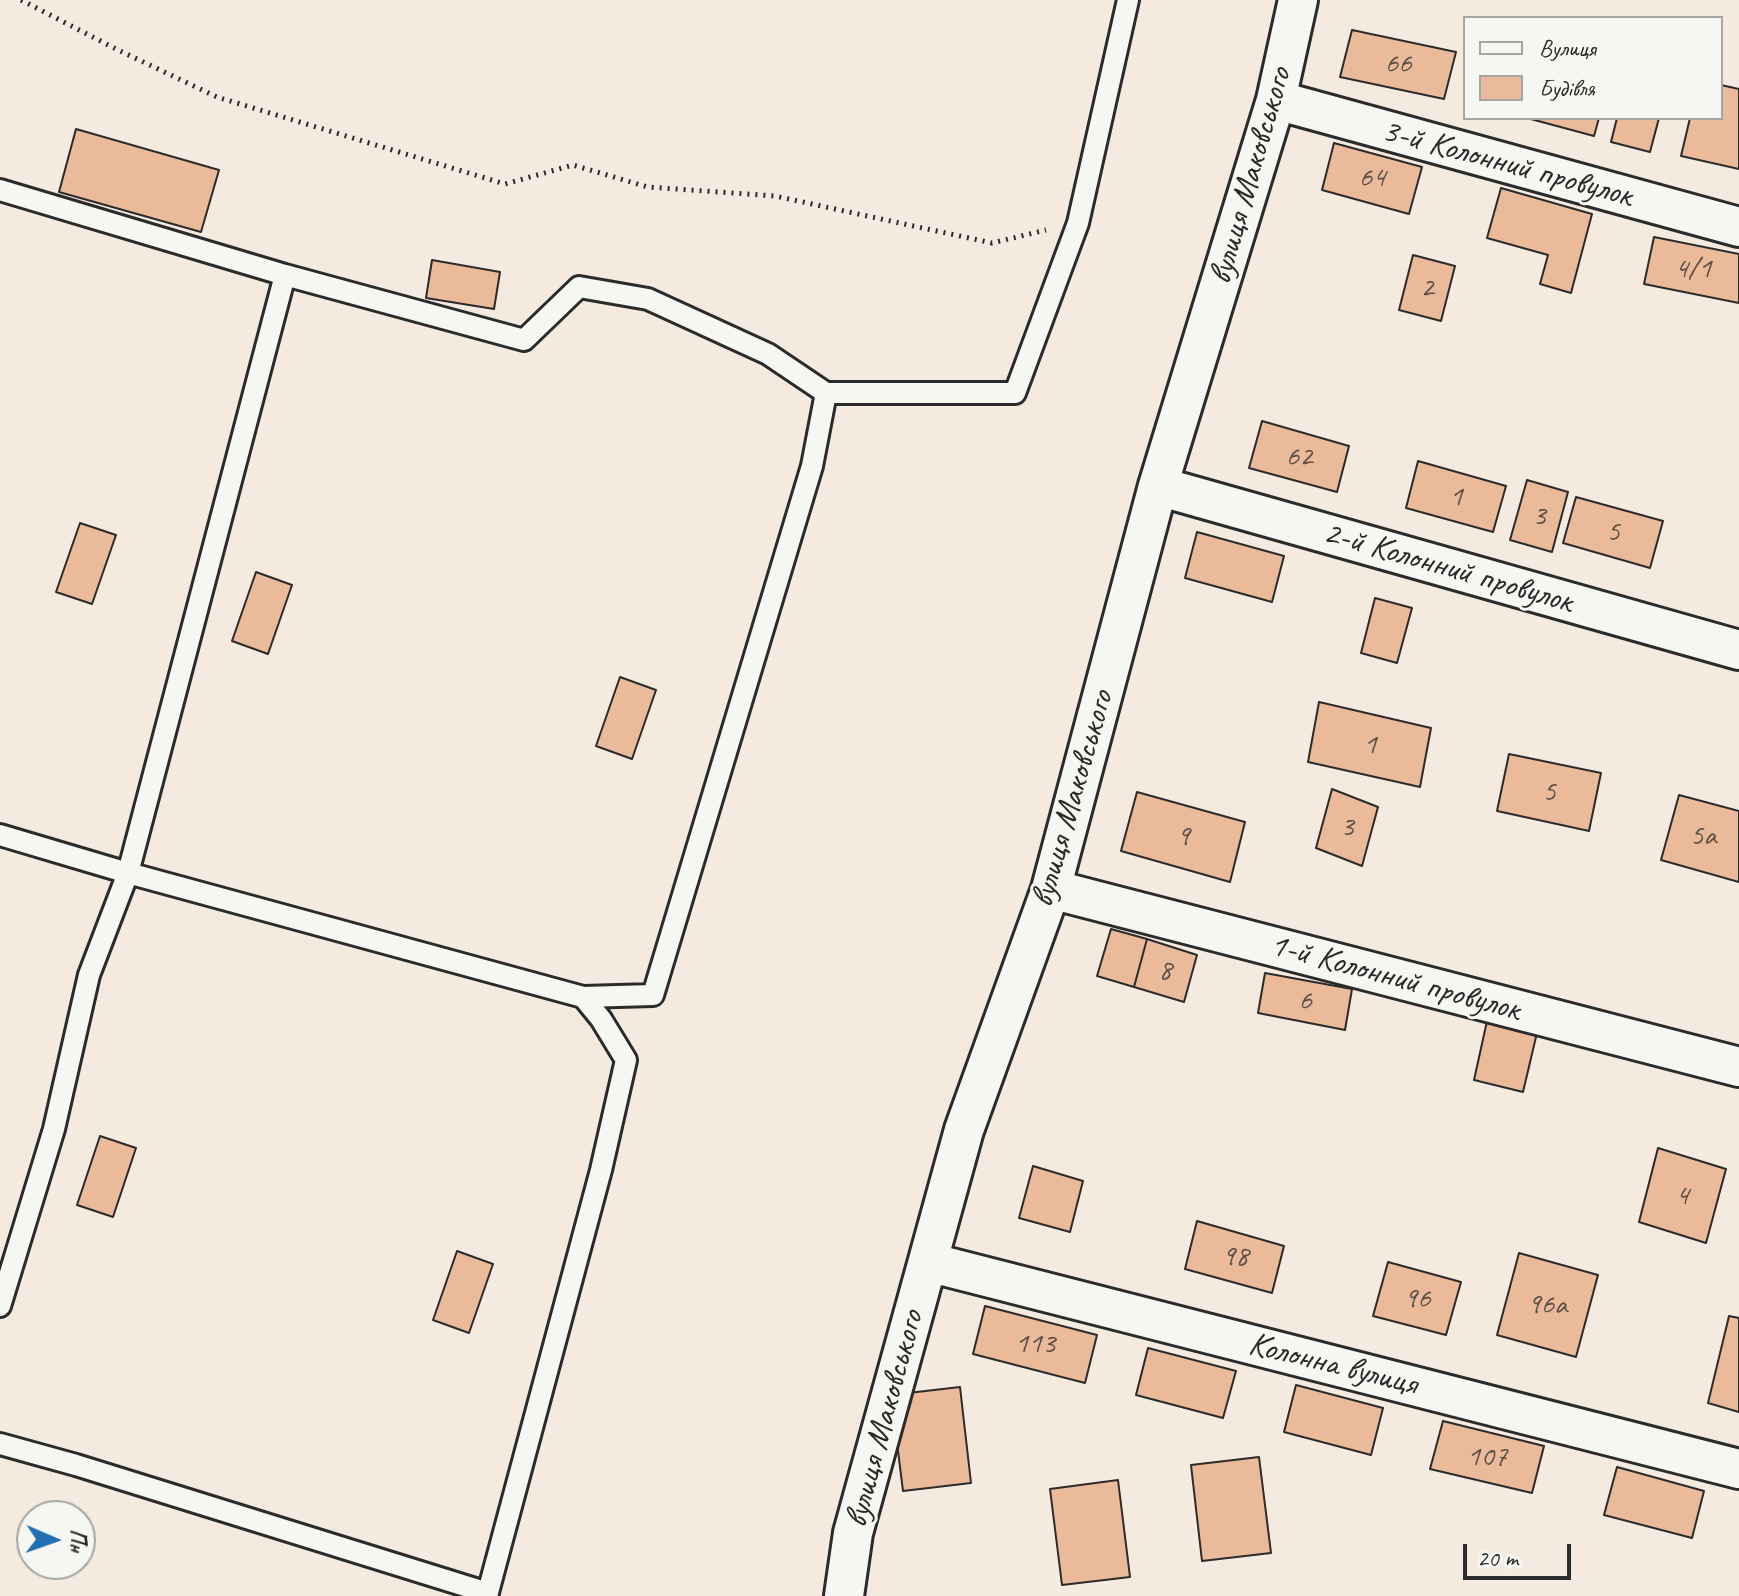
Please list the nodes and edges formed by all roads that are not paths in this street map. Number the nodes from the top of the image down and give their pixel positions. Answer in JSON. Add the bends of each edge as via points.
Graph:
{"nodes":[{"id":1,"x":1128,"y":0,"type":"edge"},
{"id":2,"x":1298,"y":0,"type":"edge"},
{"id":3,"x":1276,"y":100,"type":"junction"},
{"id":4,"x":0,"y":190,"type":"edge"},
{"id":5,"x":1739,"y":227,"type":"edge"},
{"id":6,"x":285,"y":275,"type":"junction"},
{"id":7,"x":826,"y":393,"type":"junction"},
{"id":8,"x":1158,"y":486,"type":"junction"},
{"id":9,"x":1739,"y":650,"type":"edge"},
{"id":10,"x":0,"y":835,"type":"edge"},
{"id":11,"x":128,"y":873,"type":"junction"},
{"id":12,"x":1051,"y":889,"type":"junction"},
{"id":13,"x":583,"y":997,"type":"junction"},
{"id":14,"x":1739,"y":1067,"type":"edge"},
{"id":15,"x":928,"y":1262,"type":"junction"},
{"id":16,"x":0,"y":1306,"type":"edge"},
{"id":17,"x":0,"y":1444,"type":"edge"},
{"id":18,"x":1739,"y":1469,"type":"edge"},
{"id":19,"x":488,"y":1595,"type":"edge"},
{"id":20,"x":844,"y":1596,"type":"edge"}],
"edges":[{"from":1,"to":7,"type":"lane","via":[[1078,223],[1015,393]]},
{"from":2,"to":3,"type":"street","name":"вулиця Маковського"},
{"from":3,"to":5,"type":"street","name":"3-й Колонний провулок"},
{"from":3,"to":8,"type":"street","name":"вулиця Маковського"},
{"from":4,"to":6,"type":"lane"},
{"from":6,"to":7,"type":"lane","via":[[524,340],[579,287],[648,299],[768,354]]},
{"from":6,"to":11,"type":"lane"},
{"from":7,"to":13,"type":"lane","via":[[812,466],[653,995]]},
{"from":8,"to":9,"type":"street","name":"2-й Колонний провулок"},
{"from":8,"to":12,"type":"street","name":"вулиця Маковського"},
{"from":10,"to":11,"type":"lane"},
{"from":11,"to":13,"type":"lane"},
{"from":11,"to":16,"type":"lane","via":[[89,975],[54,1129]]},
{"from":12,"to":14,"type":"street","name":"1-й Колонний провулок"},
{"from":12,"to":15,"type":"street","name":"вулиця Маковського","via":[[964,1130]]},
{"from":13,"to":19,"type":"lane","via":[[626,1060]]},
{"from":15,"to":18,"type":"street","name":"Колонна вулиця"},
{"from":15,"to":20,"type":"street","name":"вулиця Маковського","via":[[853,1533]]},
{"from":17,"to":19,"type":"lane"}]}
